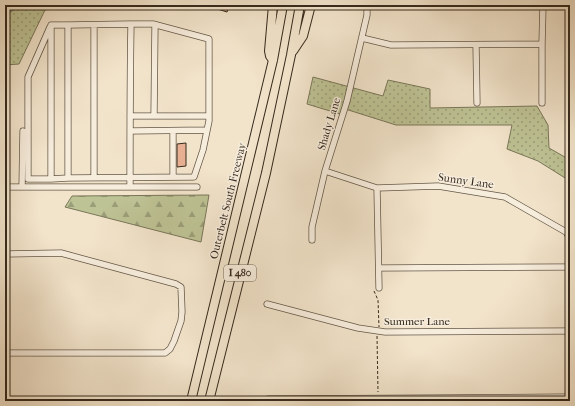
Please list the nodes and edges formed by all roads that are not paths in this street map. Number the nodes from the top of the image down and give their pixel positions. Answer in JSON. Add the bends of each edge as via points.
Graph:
{"nodes":[{"id":1,"x":273,"y":5,"type":"edge"},
{"id":2,"x":283,"y":5,"type":"edge"},
{"id":3,"x":300,"y":5,"type":"edge"},
{"id":4,"x":311,"y":5,"type":"edge"},
{"id":5,"x":367,"y":5,"type":"edge"},
{"id":6,"x":543,"y":5,"type":"edge"},
{"id":7,"x":131,"y":24,"type":"junction"},
{"id":8,"x":51,"y":25,"type":"junction"},
{"id":9,"x":68,"y":25,"type":"junction"},
{"id":10,"x":94,"y":25,"type":"junction"},
{"id":11,"x":155,"y":25,"type":"junction"},
{"id":12,"x":362,"y":38,"type":"junction"},
{"id":13,"x":542,"y":44,"type":"junction"},
{"id":14,"x":476,"y":45,"type":"junction"},
{"id":15,"x":291,"y":55,"type":"junction"},
{"id":16,"x":273,"y":60,"type":"junction"},
{"id":17,"x":477,"y":103,"type":"dead end"},
{"id":18,"x":542,"y":103,"type":"dead end"},
{"id":19,"x":130,"y":116,"type":"junction"},
{"id":20,"x":154,"y":116,"type":"junction"},
{"id":21,"x":209,"y":116,"type":"junction"},
{"id":22,"x":207,"y":130,"type":"junction"},
{"id":23,"x":23,"y":131,"type":"dead end"},
{"id":24,"x":130,"y":131,"type":"junction"},
{"id":25,"x":173,"y":131,"type":"junction"},
{"id":26,"x":325,"y":171,"type":"junction"},
{"id":27,"x":173,"y":177,"type":"junction"},
{"id":28,"x":51,"y":178,"type":"junction"},
{"id":29,"x":68,"y":178,"type":"junction"},
{"id":30,"x":94,"y":178,"type":"junction"},
{"id":31,"x":130,"y":178,"type":"junction"},
{"id":32,"x":197,"y":186,"type":"dead end"},
{"id":33,"x":5,"y":187,"type":"edge"},
{"id":34,"x":22,"y":187,"type":"junction"},
{"id":35,"x":130,"y":187,"type":"junction"},
{"id":36,"x":377,"y":188,"type":"junction"},
{"id":37,"x":570,"y":238,"type":"edge"},
{"id":38,"x":312,"y":240,"type":"dead end"},
{"id":39,"x":5,"y":254,"type":"edge"},
{"id":40,"x":570,"y":267,"type":"edge"},
{"id":41,"x":379,"y":268,"type":"junction"},
{"id":42,"x":376,"y":288,"type":"road end"},
{"id":43,"x":267,"y":304,"type":"dead end"},
{"id":44,"x":570,"y":331,"type":"edge"},
{"id":45,"x":5,"y":353,"type":"edge"},
{"id":46,"x":570,"y":397,"type":"edge"},
{"id":47,"x":191,"y":401,"type":"edge"},
{"id":48,"x":209,"y":401,"type":"edge"},
{"id":49,"x":258,"y":401,"type":"edge"}],
"edges":[{"from":1,"to":16,"type":"highway","via":[[269,51]]},
{"from":2,"to":16,"type":"highway","name":"Outerbelt South Freeway","number":"I 480"},
{"from":3,"to":15,"type":"highway","number":"I 480"},
{"from":4,"to":15,"type":"highway","via":[[303,36]]},
{"from":5,"to":12,"type":"street","name":"Shady Lane"},
{"from":6,"to":13,"type":"street"},
{"from":7,"to":10,"type":"street"},
{"from":7,"to":11,"type":"street"},
{"from":7,"to":19,"type":"street"},
{"from":8,"to":9,"type":"street"},
{"from":8,"to":28,"type":"street"},
{"from":8,"to":28,"type":"street","via":[[28,77],[28,179]]},
{"from":9,"to":10,"type":"street"},
{"from":9,"to":29,"type":"street"},
{"from":10,"to":30,"type":"street"},
{"from":11,"to":20,"type":"street"},
{"from":11,"to":21,"type":"street","via":[[209,39]]},
{"from":12,"to":14,"type":"street","via":[[391,45]]},
{"from":12,"to":26,"type":"street","name":"Shady Lane","via":[[347,101]]},
{"from":13,"to":14,"type":"street"},
{"from":13,"to":18,"type":"street"},
{"from":14,"to":17,"type":"street"},
{"from":15,"to":48,"type":"highway","number":"I 480","via":[[266,173]]},
{"from":16,"to":47,"type":"highway","name":"Outerbelt South Freeway","number":"I 480"},
{"from":19,"to":20,"type":"street"},
{"from":19,"to":24,"type":"street"},
{"from":20,"to":21,"type":"street"},
{"from":21,"to":22,"type":"street"},
{"from":22,"to":25,"type":"street"},
{"from":22,"to":27,"type":"street","via":[[194,177]]},
{"from":23,"to":34,"type":"street"},
{"from":24,"to":25,"type":"street"},
{"from":24,"to":31,"type":"street"},
{"from":25,"to":27,"type":"street"},
{"from":26,"to":36,"type":"street","name":"Sunny Lane"},
{"from":26,"to":38,"type":"street","name":"Shady Lane","via":[[312,227]]},
{"from":27,"to":31,"type":"street"},
{"from":28,"to":29,"type":"street"},
{"from":29,"to":30,"type":"street"},
{"from":30,"to":31,"type":"street"},
{"from":31,"to":35,"type":"street"},
{"from":32,"to":35,"type":"street"},
{"from":33,"to":34,"type":"street"},
{"from":34,"to":35,"type":"street"},
{"from":36,"to":37,"type":"street","name":"Sunny Lane","via":[[438,186],[505,197],[566,232]]},
{"from":36,"to":41,"type":"street"},
{"from":39,"to":45,"type":"street","via":[[61,253],[176,284],[181,287],[182,312],[174,341],[165,353]]},
{"from":40,"to":41,"type":"street"},
{"from":41,"to":42,"type":"street"},
{"from":43,"to":44,"type":"street","name":"Summer Lane","via":[[358,328],[385,332]]},
{"from":46,"to":49,"type":"street"}]}
